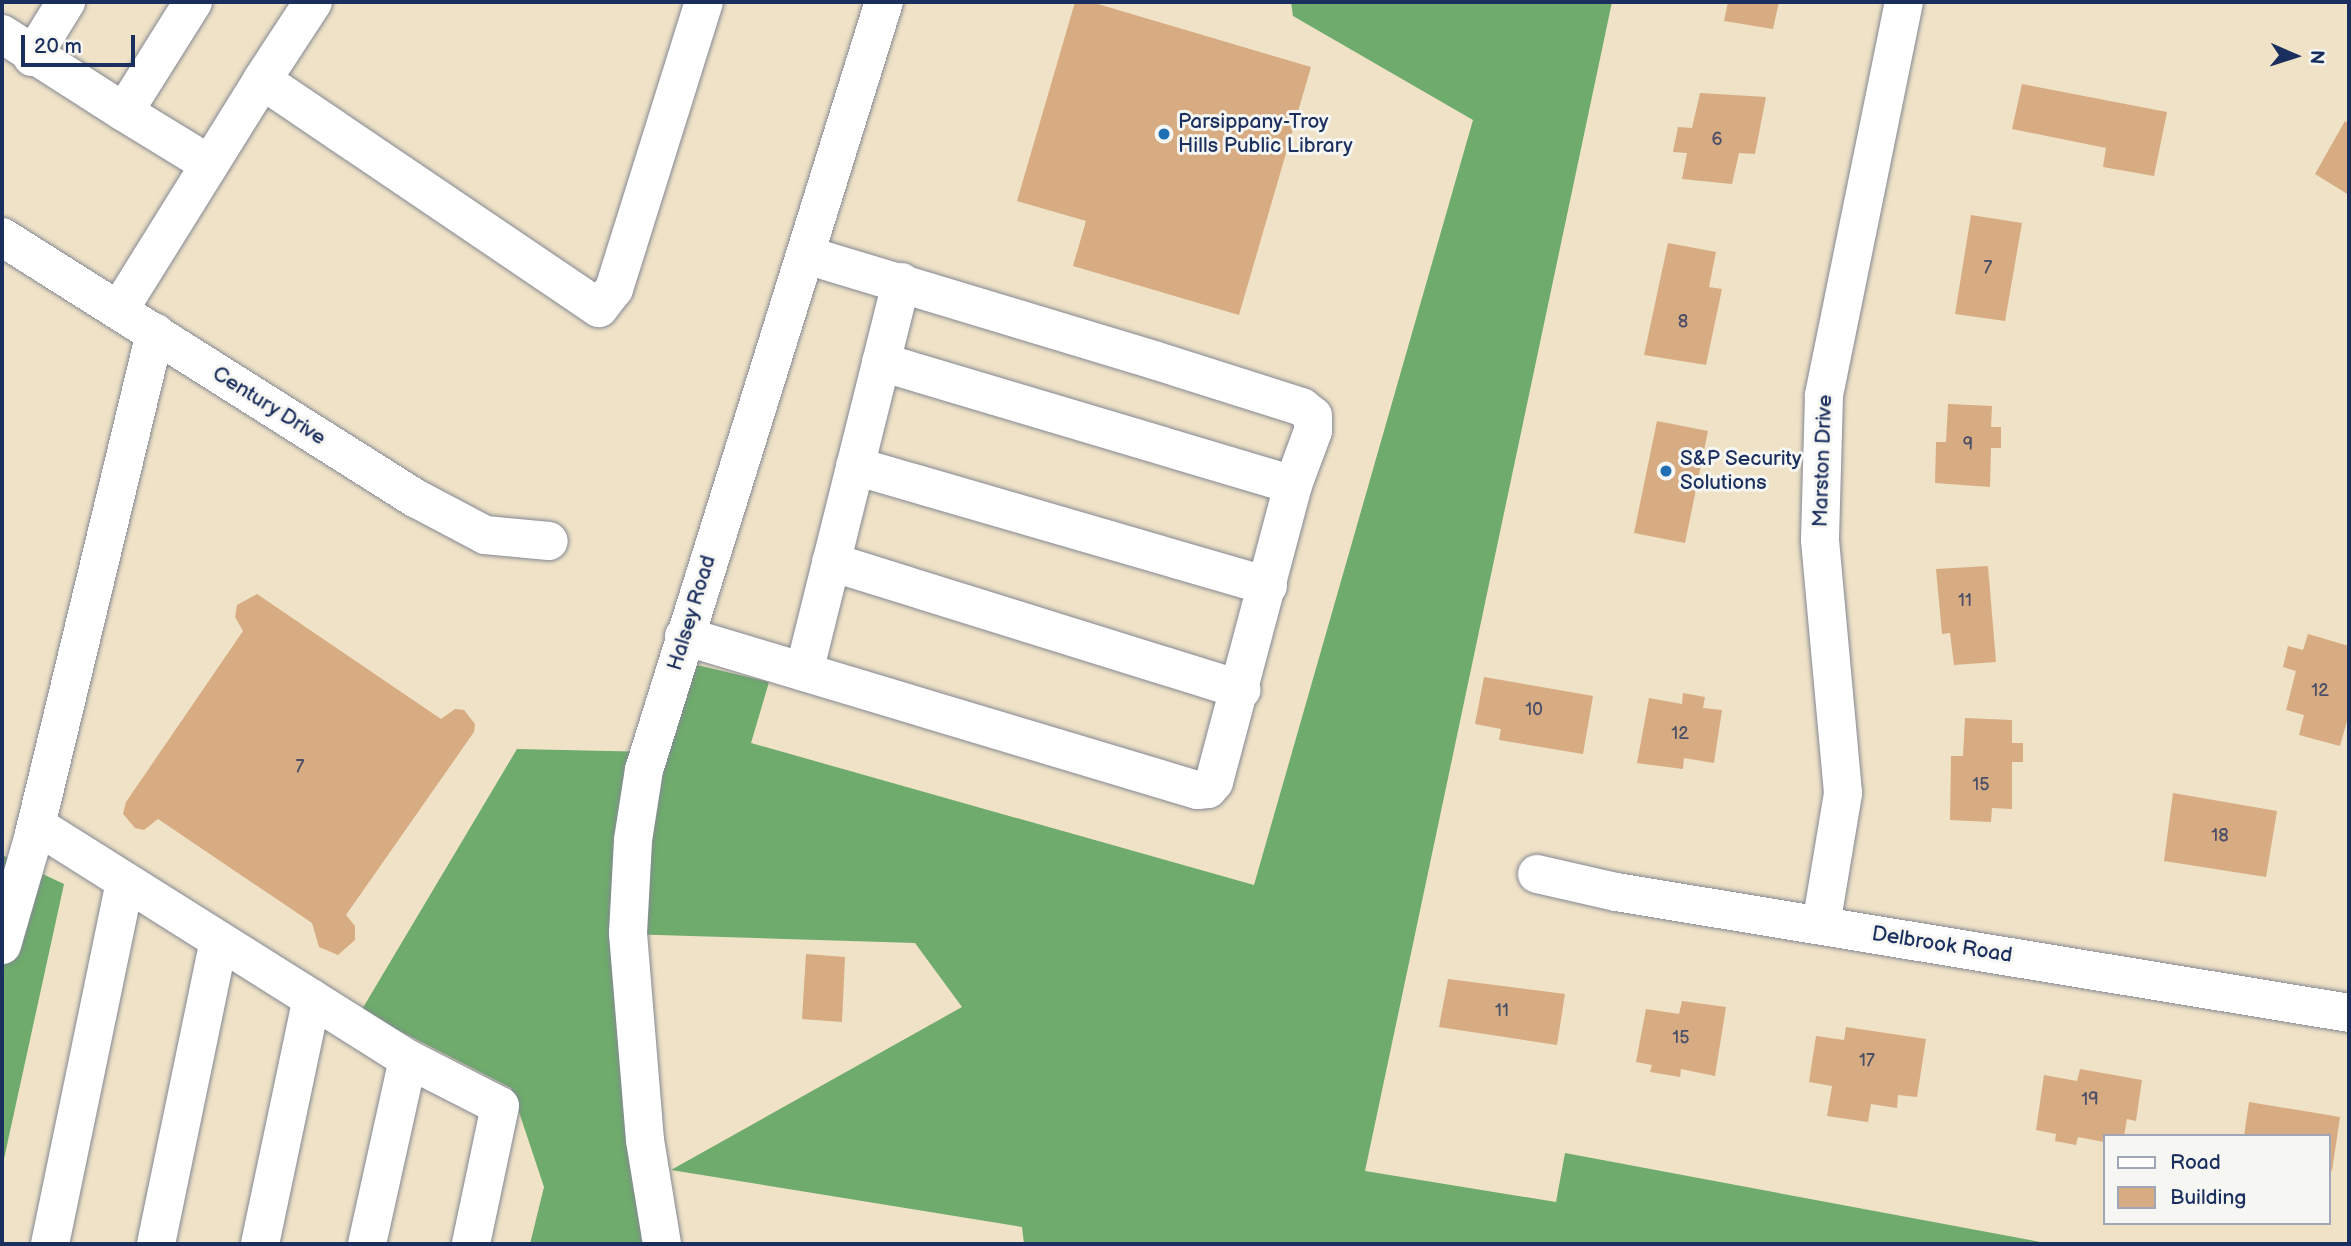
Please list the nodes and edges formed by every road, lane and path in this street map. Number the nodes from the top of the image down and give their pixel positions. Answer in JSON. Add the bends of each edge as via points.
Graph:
{"nodes":[{"id":1,"x":66,"y":2,"type":"edge"},
{"id":2,"x":193,"y":2,"type":"edge"},
{"id":3,"x":313,"y":2,"type":"edge"},
{"id":4,"x":704,"y":2,"type":"edge"},
{"id":5,"x":884,"y":2,"type":"edge"},
{"id":6,"x":1904,"y":2,"type":"edge"},
{"id":7,"x":2,"y":34,"type":"edge"},
{"id":8,"x":32,"y":57,"type":"junction"},
{"id":9,"x":262,"y":80,"type":"junction"},
{"id":10,"x":124,"y":112,"type":"junction"},
{"id":11,"x":209,"y":164,"type":"junction"},
{"id":12,"x":2,"y":237,"type":"edge"},
{"id":13,"x":806,"y":255,"type":"junction"},
{"id":14,"x":901,"y":282,"type":"junction"},
{"id":15,"x":119,"y":310,"type":"junction"},
{"id":16,"x":155,"y":333,"type":"junction"},
{"id":17,"x":881,"y":362,"type":"junction"},
{"id":18,"x":855,"y":466,"type":"junction"},
{"id":19,"x":1293,"y":485,"type":"junction"},
{"id":20,"x":549,"y":541,"type":"dead end"},
{"id":21,"x":831,"y":562,"type":"junction"},
{"id":22,"x":1268,"y":586,"type":"junction"},
{"id":23,"x":684,"y":636,"type":"junction"},
{"id":24,"x":804,"y":671,"type":"junction"},
{"id":25,"x":1242,"y":690,"type":"junction"},
{"id":26,"x":36,"y":825,"type":"junction"},
{"id":27,"x":1536,"y":874,"type":"dead end"},
{"id":28,"x":125,"y":882,"type":"junction"},
{"id":29,"x":1821,"y":925,"type":"junction"},
{"id":30,"x":219,"y":940,"type":"junction"},
{"id":31,"x":2,"y":945,"type":"edge"},
{"id":32,"x":312,"y":998,"type":"junction"},
{"id":33,"x":2349,"y":1013,"type":"edge"},
{"id":34,"x":408,"y":1059,"type":"junction"},
{"id":35,"x":50,"y":1244,"type":"edge"},
{"id":36,"x":156,"y":1244,"type":"edge"},
{"id":37,"x":260,"y":1244,"type":"edge"},
{"id":38,"x":368,"y":1244,"type":"edge"},
{"id":39,"x":471,"y":1244,"type":"edge"},
{"id":40,"x":662,"y":1244,"type":"edge"}],
"edges":[{"from":1,"to":8,"type":"street"},
{"from":2,"to":10,"type":"street"},
{"from":3,"to":9,"type":"street"},
{"from":4,"to":9,"type":"street","via":[[614,289],[599,308]]},
{"from":5,"to":13,"type":"street","name":"Halsey Road"},
{"from":6,"to":29,"type":"street","name":"Marston Drive","via":[[1823,408],[1819,540],[1843,793]]},
{"from":7,"to":8,"type":"street"},
{"from":8,"to":10,"type":"street"},
{"from":9,"to":11,"type":"street"},
{"from":10,"to":11,"type":"street"},
{"from":11,"to":15,"type":"street"},
{"from":12,"to":15,"type":"street","name":"Century Drive"},
{"from":13,"to":14,"type":"street"},
{"from":13,"to":23,"type":"street","name":"Halsey Road"},
{"from":14,"to":17,"type":"street"},
{"from":14,"to":19,"type":"street","via":[[1302,407],[1313,416],[1313,431]]},
{"from":15,"to":16,"type":"street","name":"Century Drive"},
{"from":16,"to":20,"type":"street","name":"Century Drive","via":[[417,499],[485,535]]},
{"from":16,"to":26,"type":"street"},
{"from":17,"to":18,"type":"street"},
{"from":17,"to":19,"type":"street"},
{"from":18,"to":21,"type":"street"},
{"from":18,"to":22,"type":"street"},
{"from":19,"to":22,"type":"street"},
{"from":21,"to":24,"type":"street"},
{"from":21,"to":25,"type":"street"},
{"from":22,"to":25,"type":"street"},
{"from":23,"to":24,"type":"street"},
{"from":23,"to":40,"type":"street","name":"Halsey Road","via":[[644,770],[633,840],[628,933],[645,1140]]},
{"from":24,"to":25,"type":"street","via":[[1203,791],[1214,782]]},
{"from":26,"to":28,"type":"street"},
{"from":26,"to":31,"type":"street"},
{"from":27,"to":29,"type":"street","name":"Delbrook Road","via":[[1616,892]]},
{"from":28,"to":30,"type":"street"},
{"from":28,"to":35,"type":"street"},
{"from":29,"to":33,"type":"street","name":"Delbrook Road"},
{"from":30,"to":32,"type":"street"},
{"from":30,"to":36,"type":"street"},
{"from":32,"to":34,"type":"street"},
{"from":32,"to":37,"type":"street"},
{"from":34,"to":38,"type":"street"},
{"from":34,"to":39,"type":"street","via":[[500,1106]]}]}
